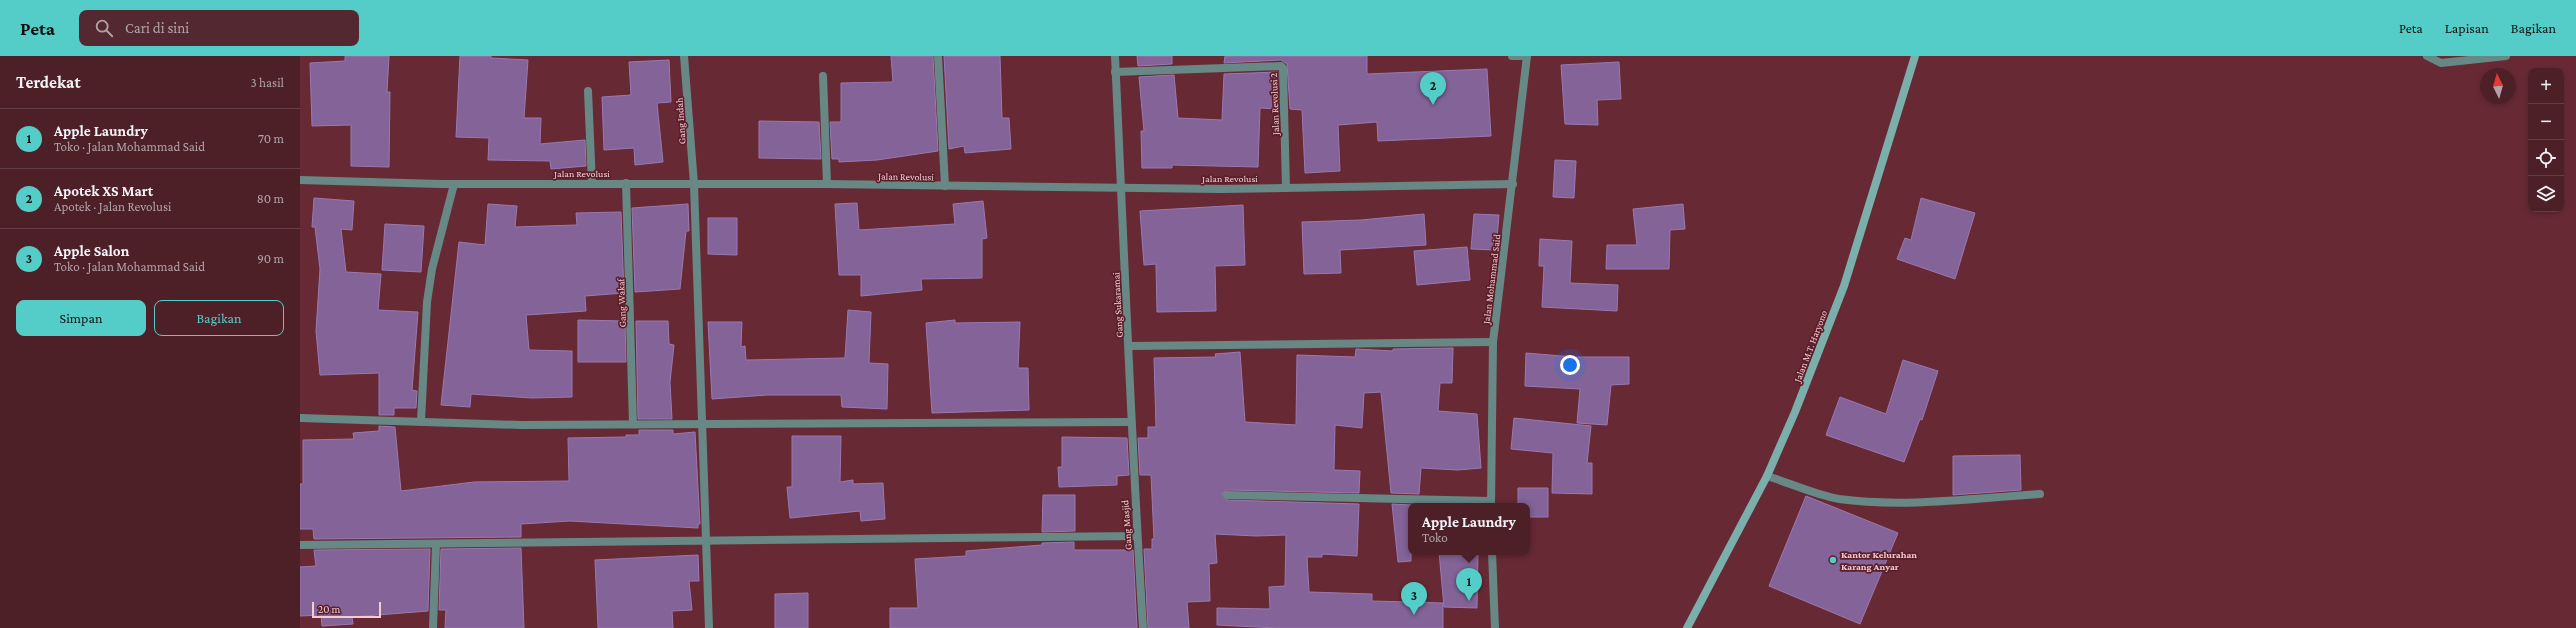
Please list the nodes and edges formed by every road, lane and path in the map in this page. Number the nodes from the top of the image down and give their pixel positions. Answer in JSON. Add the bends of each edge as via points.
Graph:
{"nodes":[{"id":1,"x":684,"y":56,"type":"edge"},
{"id":2,"x":938,"y":56,"type":"edge"},
{"id":3,"x":1115,"y":56,"type":"edge"},
{"id":4,"x":1512,"y":56,"type":"edge"},
{"id":5,"x":1528,"y":56,"type":"edge"},
{"id":6,"x":1915,"y":56,"type":"edge"},
{"id":7,"x":2427,"y":56,"type":"edge"},
{"id":8,"x":2506,"y":56,"type":"edge"},
{"id":9,"x":1116,"y":72,"type":"junction"},
{"id":10,"x":823,"y":76,"type":"dead end"},
{"id":11,"x":588,"y":91,"type":"dead end"},
{"id":12,"x":300,"y":180,"type":"edge"},
{"id":13,"x":626,"y":183,"type":"junction"},
{"id":14,"x":454,"y":184,"type":"junction"},
{"id":15,"x":592,"y":184,"type":"junction"},
{"id":16,"x":694,"y":184,"type":"junction"},
{"id":17,"x":828,"y":184,"type":"junction"},
{"id":18,"x":1513,"y":184,"type":"junction"},
{"id":19,"x":945,"y":186,"type":"junction"},
{"id":20,"x":1121,"y":188,"type":"junction"},
{"id":21,"x":1286,"y":188,"type":"junction"},
{"id":22,"x":1493,"y":342,"type":"junction"},
{"id":23,"x":1129,"y":346,"type":"junction"},
{"id":24,"x":300,"y":418,"type":"edge"},
{"id":25,"x":421,"y":421,"type":"junction"},
{"id":26,"x":1131,"y":422,"type":"junction"},
{"id":27,"x":633,"y":423,"type":"junction"},
{"id":28,"x":702,"y":424,"type":"junction"},
{"id":29,"x":1767,"y":476,"type":"junction"},
{"id":30,"x":2040,"y":494,"type":"dead end"},
{"id":31,"x":1227,"y":495,"type":"dead end"},
{"id":32,"x":1462,"y":503,"type":"edge"},
{"id":33,"x":1491,"y":503,"type":"edge"},
{"id":34,"x":1137,"y":536,"type":"junction"},
{"id":35,"x":706,"y":539,"type":"junction"},
{"id":36,"x":300,"y":545,"type":"edge"},
{"id":37,"x":436,"y":545,"type":"junction"},
{"id":38,"x":1492,"y":555,"type":"edge"},
{"id":39,"x":433,"y":628,"type":"edge"},
{"id":40,"x":709,"y":628,"type":"edge"},
{"id":41,"x":1143,"y":628,"type":"edge"},
{"id":42,"x":1495,"y":628,"type":"edge"},
{"id":43,"x":1687,"y":628,"type":"edge"}],
"edges":[{"from":1,"to":16,"type":"street","name":"Gang Indah"},
{"from":2,"to":19,"type":"street"},
{"from":3,"to":9,"type":"street","name":"Gang Sukaramai"},
{"from":4,"to":5,"type":"street"},
{"from":5,"to":18,"type":"street","name":"Jalan Mohammad Said"},
{"from":6,"to":29,"type":"main road","name":"Jalan M.T. Haryono","via":[[1844,286]]},
{"from":7,"to":8,"type":"street","via":[[2441,63]]},
{"from":9,"to":20,"type":"street","name":"Gang Sukaramai"},
{"from":9,"to":21,"type":"street","name":"Jalan Revolusi 2","via":[[1281,66]]},
{"from":10,"to":17,"type":"street"},
{"from":11,"to":15,"type":"street"},
{"from":12,"to":14,"type":"street","name":"Jalan Revolusi"},
{"from":13,"to":15,"type":"street","name":"Jalan Revolusi"},
{"from":13,"to":16,"type":"street","name":"Jalan Revolusi"},
{"from":13,"to":27,"type":"street","name":"Gang Wakaf"},
{"from":14,"to":15,"type":"street","name":"Jalan Revolusi"},
{"from":14,"to":25,"type":"street","via":[[432,270],[427,302]]},
{"from":16,"to":17,"type":"street","name":"Jalan Revolusi"},
{"from":16,"to":28,"type":"street","name":"Gang Indah"},
{"from":17,"to":19,"type":"street","name":"Jalan Revolusi"},
{"from":18,"to":21,"type":"street","name":"Jalan Revolusi"},
{"from":18,"to":22,"type":"street","name":"Jalan Mohammad Said"},
{"from":19,"to":20,"type":"street","name":"Jalan Revolusi"},
{"from":20,"to":21,"type":"street","name":"Jalan Revolusi"},
{"from":20,"to":23,"type":"street","name":"Gang Sukaramai"},
{"from":22,"to":23,"type":"street"},
{"from":22,"to":33,"type":"street","name":"Jalan Mohammad Said"},
{"from":23,"to":26,"type":"street","name":"Gang Sukaramai"},
{"from":24,"to":25,"type":"street"},
{"from":25,"to":27,"type":"street","via":[[521,425]]},
{"from":26,"to":28,"type":"street"},
{"from":26,"to":34,"type":"street","name":"Gang Masjid"},
{"from":27,"to":28,"type":"street"},
{"from":28,"to":35,"type":"street","name":"Gang Indah"},
{"from":29,"to":30,"type":"street","via":[[1837,499],[1862,502],[1915,502]]},
{"from":29,"to":43,"type":"main road","name":"Jalan M.T. Haryono"},
{"from":31,"to":32,"type":"street"},
{"from":34,"to":35,"type":"street"},
{"from":34,"to":41,"type":"street","name":"Gang Masjid"},
{"from":35,"to":37,"type":"street"},
{"from":35,"to":40,"type":"street","name":"Gang Indah"},
{"from":36,"to":37,"type":"street"},
{"from":37,"to":39,"type":"street"},
{"from":38,"to":42,"type":"street"}]}
